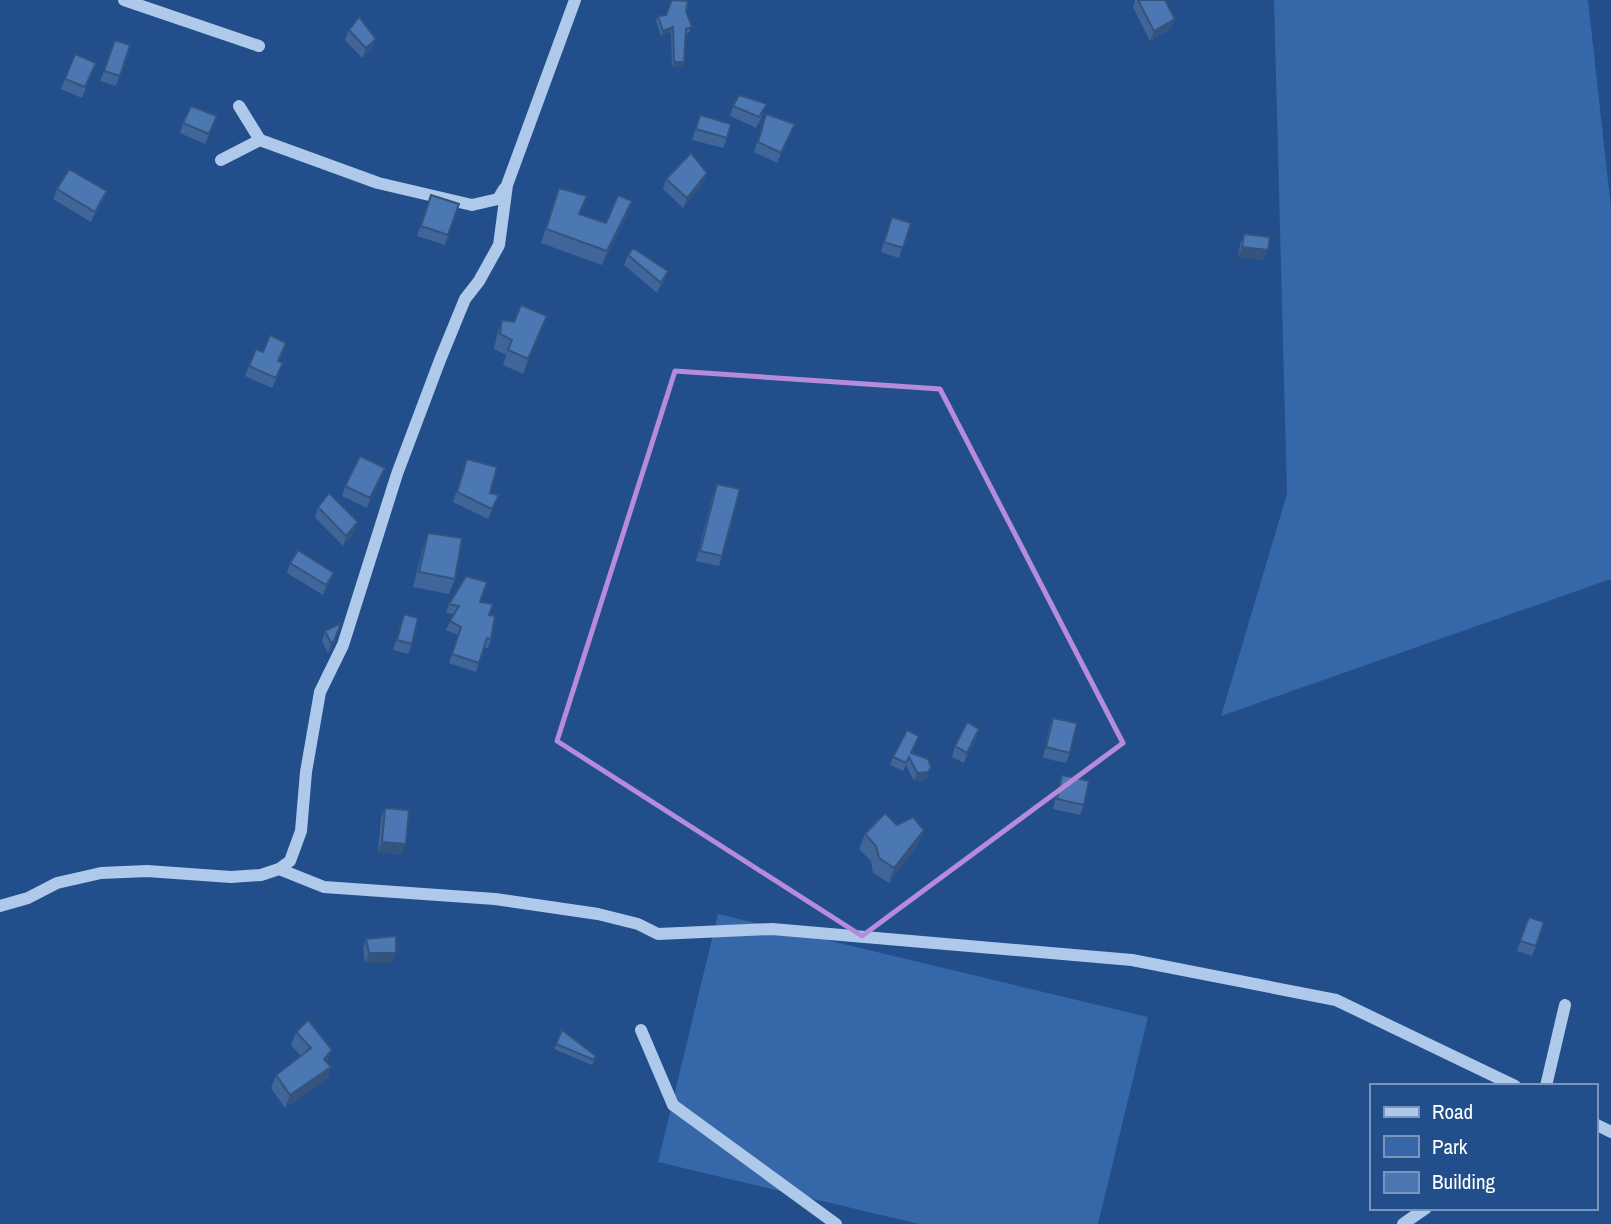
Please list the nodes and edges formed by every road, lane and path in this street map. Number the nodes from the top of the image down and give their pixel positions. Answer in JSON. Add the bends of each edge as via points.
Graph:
{"nodes":[{"id":1,"x":124,"y":0,"type":"edge"},
{"id":2,"x":575,"y":0,"type":"edge"},
{"id":3,"x":259,"y":46,"type":"dead end"},
{"id":4,"x":239,"y":106,"type":"dead end"},
{"id":5,"x":260,"y":140,"type":"junction"},
{"id":6,"x":221,"y":160,"type":"dead end"},
{"id":7,"x":506,"y":184,"type":"junction"},
{"id":8,"x":279,"y":869,"type":"junction"},
{"id":9,"x":0,"y":906,"type":"edge"},
{"id":10,"x":1565,"y":1005,"type":"dead end"},
{"id":11,"x":640,"y":1030,"type":"dead end"},
{"id":12,"x":1511,"y":1084,"type":"edge"},
{"id":13,"x":1546,"y":1084,"type":"edge"},
{"id":14,"x":1423,"y":1210,"type":"edge"},
{"id":15,"x":836,"y":1224,"type":"edge"},
{"id":16,"x":1403,"y":1224,"type":"edge"}],
"edges":[{"from":1,"to":3,"type":"street"},
{"from":2,"to":7,"type":"street"},
{"from":4,"to":5,"type":"street"},
{"from":5,"to":6,"type":"street"},
{"from":5,"to":7,"type":"street","via":[[378,183],[472,205],[498,199]]},
{"from":7,"to":8,"type":"street","via":[[499,244],[465,299],[440,359],[397,474],[344,645],[320,692],[297,847]]},
{"from":8,"to":9,"type":"street","via":[[231,877],[101,873],[57,883]]},
{"from":8,"to":12,"type":"street","via":[[324,887],[495,899],[598,914],[658,934],[772,929],[1132,960],[1336,1000]]},
{"from":10,"to":13,"type":"street"},
{"from":11,"to":15,"type":"street","via":[[673,1105]]},
{"from":14,"to":16,"type":"street"}]}
